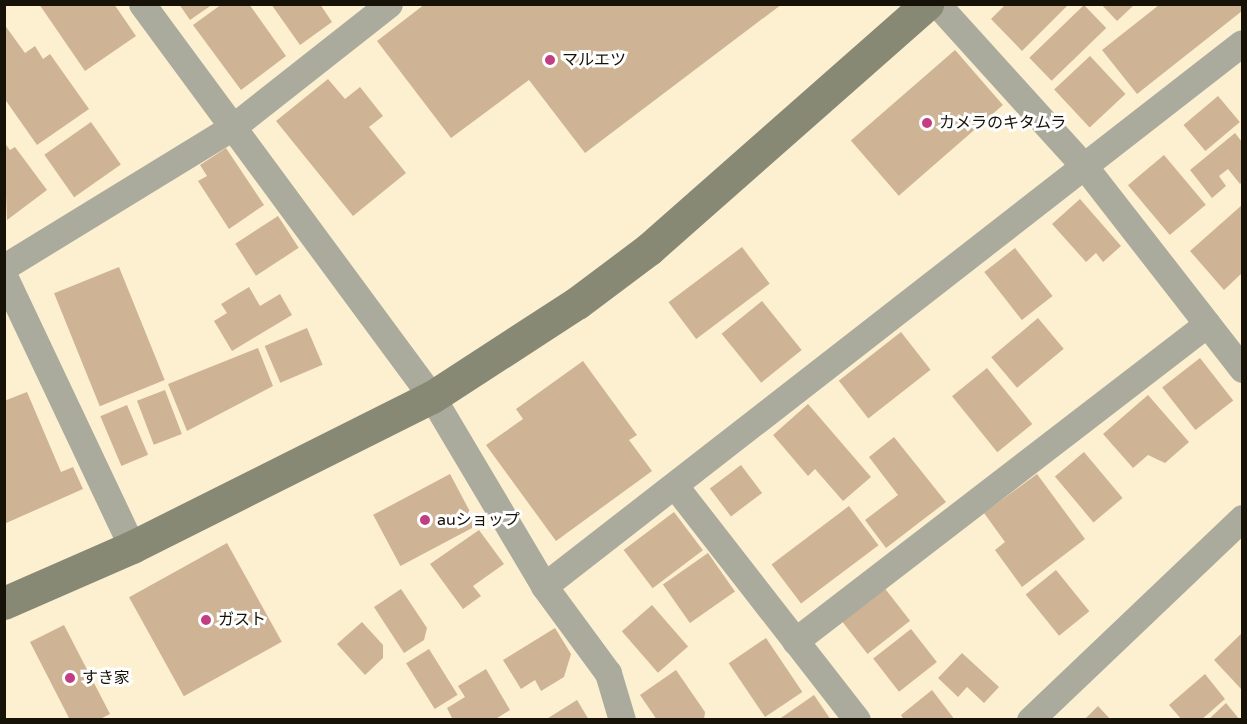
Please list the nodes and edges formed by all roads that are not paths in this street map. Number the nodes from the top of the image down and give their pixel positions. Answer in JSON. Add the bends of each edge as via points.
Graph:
{"nodes":[{"id":1,"x":142,"y":4,"type":"edge"},
{"id":2,"x":389,"y":4,"type":"edge"},
{"id":3,"x":927,"y":4,"type":"edge"},
{"id":4,"x":937,"y":4,"type":"edge"},
{"id":5,"x":1242,"y":43,"type":"edge"},
{"id":6,"x":234,"y":126,"type":"junction"},
{"id":7,"x":1085,"y":167,"type":"junction"},
{"id":8,"x":4,"y":267,"type":"edge"},
{"id":9,"x":4,"y":276,"type":"edge"},
{"id":10,"x":1207,"y":324,"type":"junction"},
{"id":11,"x":1242,"y":369,"type":"edge"},
{"id":12,"x":432,"y":397,"type":"junction"},
{"id":13,"x":675,"y":486,"type":"junction"},
{"id":14,"x":1242,"y":519,"type":"edge"},
{"id":15,"x":132,"y":547,"type":"junction"},
{"id":16,"x":544,"y":586,"type":"junction"},
{"id":17,"x":4,"y":603,"type":"edge"},
{"id":18,"x":795,"y":641,"type":"junction"},
{"id":19,"x":608,"y":673,"type":"junction"},
{"id":20,"x":622,"y":720,"type":"edge"},
{"id":21,"x":631,"y":720,"type":"edge"},
{"id":22,"x":856,"y":720,"type":"edge"},
{"id":23,"x":1029,"y":720,"type":"edge"}],
"edges":[{"from":1,"to":6,"type":"street"},
{"from":2,"to":6,"type":"street"},
{"from":3,"to":12,"type":"street","via":[[649,249],[577,303]]},
{"from":4,"to":7,"type":"street"},
{"from":5,"to":7,"type":"street"},
{"from":6,"to":8,"type":"street"},
{"from":6,"to":12,"type":"street"},
{"from":7,"to":10,"type":"street"},
{"from":7,"to":13,"type":"street"},
{"from":9,"to":15,"type":"street"},
{"from":10,"to":11,"type":"street"},
{"from":10,"to":18,"type":"street"},
{"from":12,"to":15,"type":"street"},
{"from":12,"to":16,"type":"street"},
{"from":13,"to":16,"type":"street"},
{"from":13,"to":18,"type":"street"},
{"from":14,"to":23,"type":"street"},
{"from":15,"to":17,"type":"street"},
{"from":16,"to":19,"type":"street"},
{"from":18,"to":22,"type":"street"},
{"from":19,"to":20,"type":"street"},
{"from":19,"to":21,"type":"street"}]}
